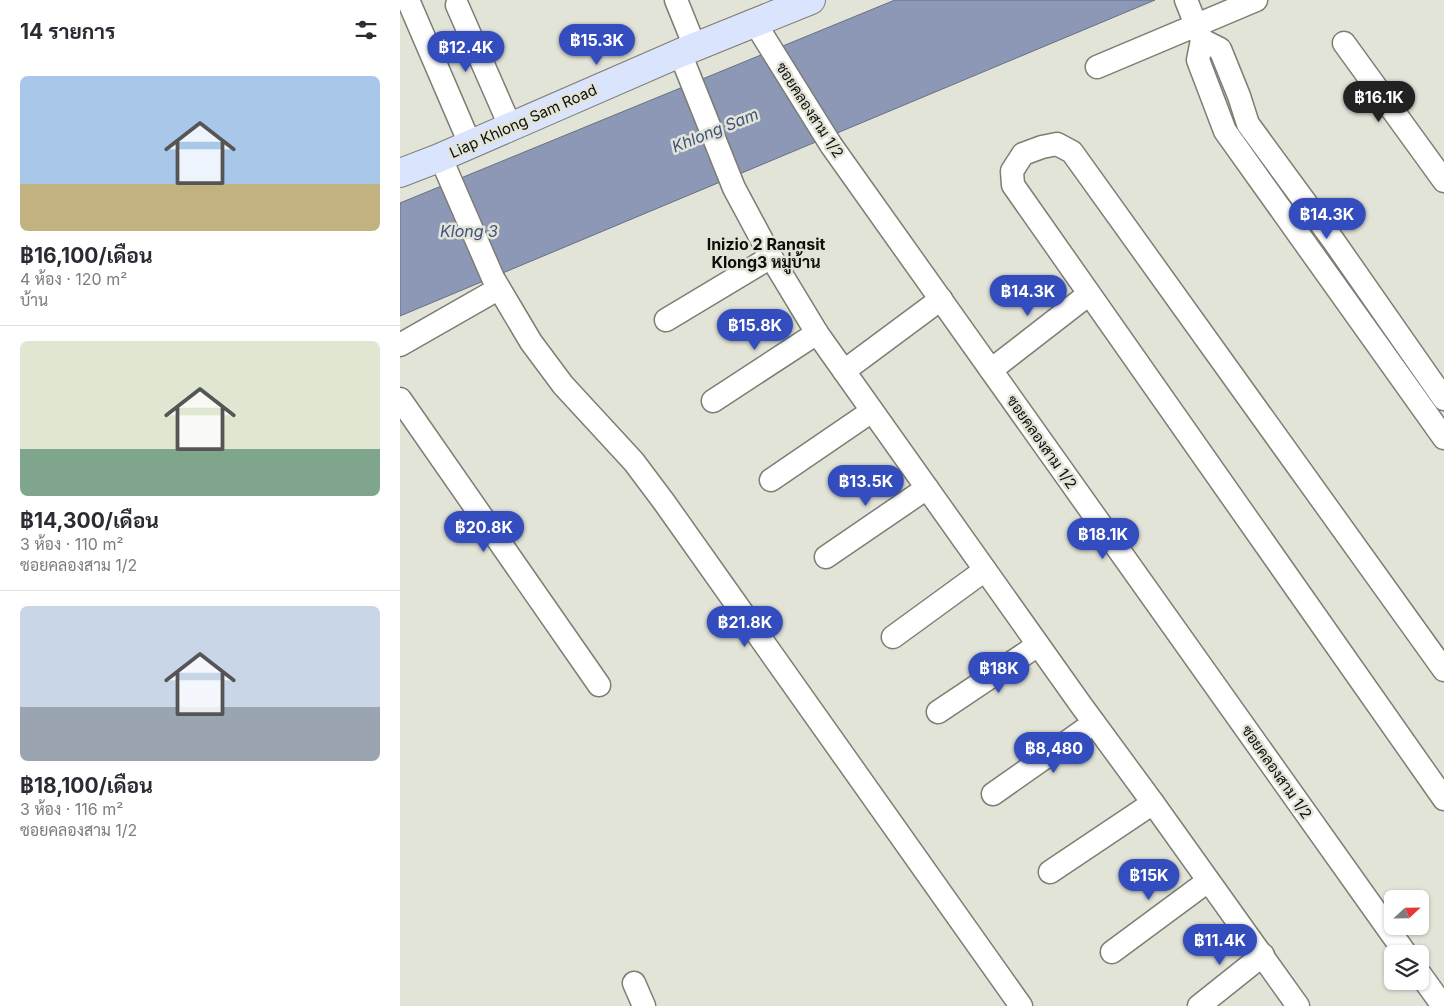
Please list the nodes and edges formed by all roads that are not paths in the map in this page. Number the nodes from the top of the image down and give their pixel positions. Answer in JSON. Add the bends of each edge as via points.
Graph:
{"nodes":[{"id":1,"x":408,"y":0,"type":"edge"},
{"id":2,"x":676,"y":0,"type":"edge"},
{"id":3,"x":811,"y":0,"type":"edge"},
{"id":4,"x":1256,"y":0,"type":"edge"},
{"id":5,"x":457,"y":5,"type":"dead end"},
{"id":6,"x":1193,"y":18,"type":"edge"},
{"id":7,"x":761,"y":33,"type":"junction"},
{"id":8,"x":1344,"y":43,"type":"dead end"},
{"id":9,"x":688,"y":50,"type":"junction"},
{"id":10,"x":1097,"y":67,"type":"dead end"},
{"id":11,"x":1240,"y":96,"type":"junction"},
{"id":12,"x":1217,"y":106,"type":"junction"},
{"id":13,"x":510,"y":126,"type":"junction"},
{"id":14,"x":470,"y":144,"type":"junction"},
{"id":15,"x":441,"y":160,"type":"junction"},
{"id":16,"x":400,"y":173,"type":"edge"},
{"id":17,"x":1444,"y":182,"type":"edge"},
{"id":18,"x":1333,"y":240,"type":"junction"},
{"id":19,"x":1314,"y":253,"type":"junction"},
{"id":20,"x":771,"y":257,"type":"junction"},
{"id":21,"x":495,"y":283,"type":"junction"},
{"id":22,"x":1089,"y":294,"type":"junction"},
{"id":23,"x":940,"y":300,"type":"junction"},
{"id":24,"x":666,"y":320,"type":"dead end"},
{"id":25,"x":817,"y":333,"type":"junction"},
{"id":26,"x":400,"y":345,"type":"edge"},
{"id":27,"x":991,"y":370,"type":"junction"},
{"id":28,"x":844,"y":371,"type":"junction"},
{"id":29,"x":400,"y":399,"type":"edge"},
{"id":30,"x":1444,"y":399,"type":"edge"},
{"id":31,"x":713,"y":401,"type":"dead end"},
{"id":32,"x":872,"y":411,"type":"junction"},
{"id":33,"x":1444,"y":438,"type":"edge"},
{"id":34,"x":770,"y":480,"type":"dead end"},
{"id":35,"x":928,"y":488,"type":"junction"},
{"id":36,"x":826,"y":557,"type":"dead end"},
{"id":37,"x":985,"y":570,"type":"junction"},
{"id":38,"x":893,"y":637,"type":"dead end"},
{"id":39,"x":1038,"y":645,"type":"junction"},
{"id":40,"x":1444,"y":670,"type":"edge"},
{"id":41,"x":599,"y":685,"type":"dead end"},
{"id":42,"x":938,"y":712,"type":"dead end"},
{"id":43,"x":1094,"y":723,"type":"junction"},
{"id":44,"x":993,"y":794,"type":"dead end"},
{"id":45,"x":1444,"y":799,"type":"edge"},
{"id":46,"x":1154,"y":803,"type":"junction"},
{"id":47,"x":1050,"y":872,"type":"dead end"},
{"id":48,"x":1208,"y":881,"type":"junction"},
{"id":49,"x":1400,"y":945,"type":"edge"},
{"id":50,"x":1112,"y":952,"type":"dead end"},
{"id":51,"x":1264,"y":955,"type":"junction"},
{"id":52,"x":634,"y":983,"type":"dead end"},
{"id":53,"x":1429,"y":987,"type":"edge"},
{"id":54,"x":644,"y":1006,"type":"edge"},
{"id":55,"x":1021,"y":1006,"type":"edge"},
{"id":56,"x":1199,"y":1006,"type":"edge"},
{"id":57,"x":1298,"y":1006,"type":"edge"},
{"id":58,"x":1443,"y":1006,"type":"edge"}],
"edges":[{"from":1,"to":14,"type":"street"},
{"from":2,"to":9,"type":"street"},
{"from":3,"to":7,"type":"main road","name":"Liap Khlong Sam Road"},
{"from":4,"to":6,"type":"street"},
{"from":5,"to":13,"type":"street"},
{"from":6,"to":10,"type":"street"},
{"from":6,"to":11,"type":"street","via":[[1220,49]]},
{"from":6,"to":12,"type":"street","via":[[1198,60]]},
{"from":7,"to":9,"type":"main road","name":"Liap Khlong Sam Road"},
{"from":7,"to":23,"type":"street","name":"ซอยคลองสาม 1/2","via":[[831,145]]},
{"from":8,"to":17,"type":"street"},
{"from":9,"to":13,"type":"main road","name":"Liap Khlong Sam Road"},
{"from":9,"to":20,"type":"street","via":[[690,78],[734,188]]},
{"from":11,"to":12,"type":"street"},
{"from":11,"to":18,"type":"street","via":[[1248,124]]},
{"from":12,"to":19,"type":"street","via":[[1225,130]]},
{"from":13,"to":14,"type":"main road","name":"Liap Khlong Sam Road"},
{"from":14,"to":15,"type":"main road","name":"Liap Khlong Sam Road"},
{"from":15,"to":16,"type":"main road","name":"Liap Khlong Sam Road"},
{"from":15,"to":21,"type":"street"},
{"from":18,"to":19,"type":"street"},
{"from":18,"to":30,"type":"street"},
{"from":19,"to":33,"type":"street"},
{"from":20,"to":24,"type":"street"},
{"from":20,"to":25,"type":"street"},
{"from":21,"to":26,"type":"street"},
{"from":21,"to":55,"type":"street","via":[[531,342],[563,385],[634,462],[664,502]]},
{"from":22,"to":27,"type":"street"},
{"from":22,"to":40,"type":"street","via":[[1013,185],[1012,171],[1023,154],[1057,144],[1072,152]]},
{"from":22,"to":45,"type":"street"},
{"from":23,"to":27,"type":"street","name":"ซอยคลองสาม 1/2"},
{"from":23,"to":28,"type":"street"},
{"from":25,"to":28,"type":"street"},
{"from":25,"to":31,"type":"street"},
{"from":27,"to":49,"type":"street","name":"ซอยคลองสาม 1/2"},
{"from":28,"to":32,"type":"street"},
{"from":29,"to":41,"type":"street"},
{"from":32,"to":34,"type":"street"},
{"from":32,"to":35,"type":"street"},
{"from":35,"to":36,"type":"street"},
{"from":35,"to":37,"type":"street"},
{"from":37,"to":38,"type":"street"},
{"from":37,"to":39,"type":"street"},
{"from":39,"to":42,"type":"street"},
{"from":39,"to":43,"type":"street"},
{"from":43,"to":44,"type":"street"},
{"from":43,"to":46,"type":"street"},
{"from":46,"to":47,"type":"street"},
{"from":46,"to":48,"type":"street"},
{"from":48,"to":50,"type":"street"},
{"from":48,"to":51,"type":"street"},
{"from":51,"to":56,"type":"street"},
{"from":51,"to":57,"type":"street"},
{"from":52,"to":54,"type":"street"},
{"from":53,"to":58,"type":"street"}]}
